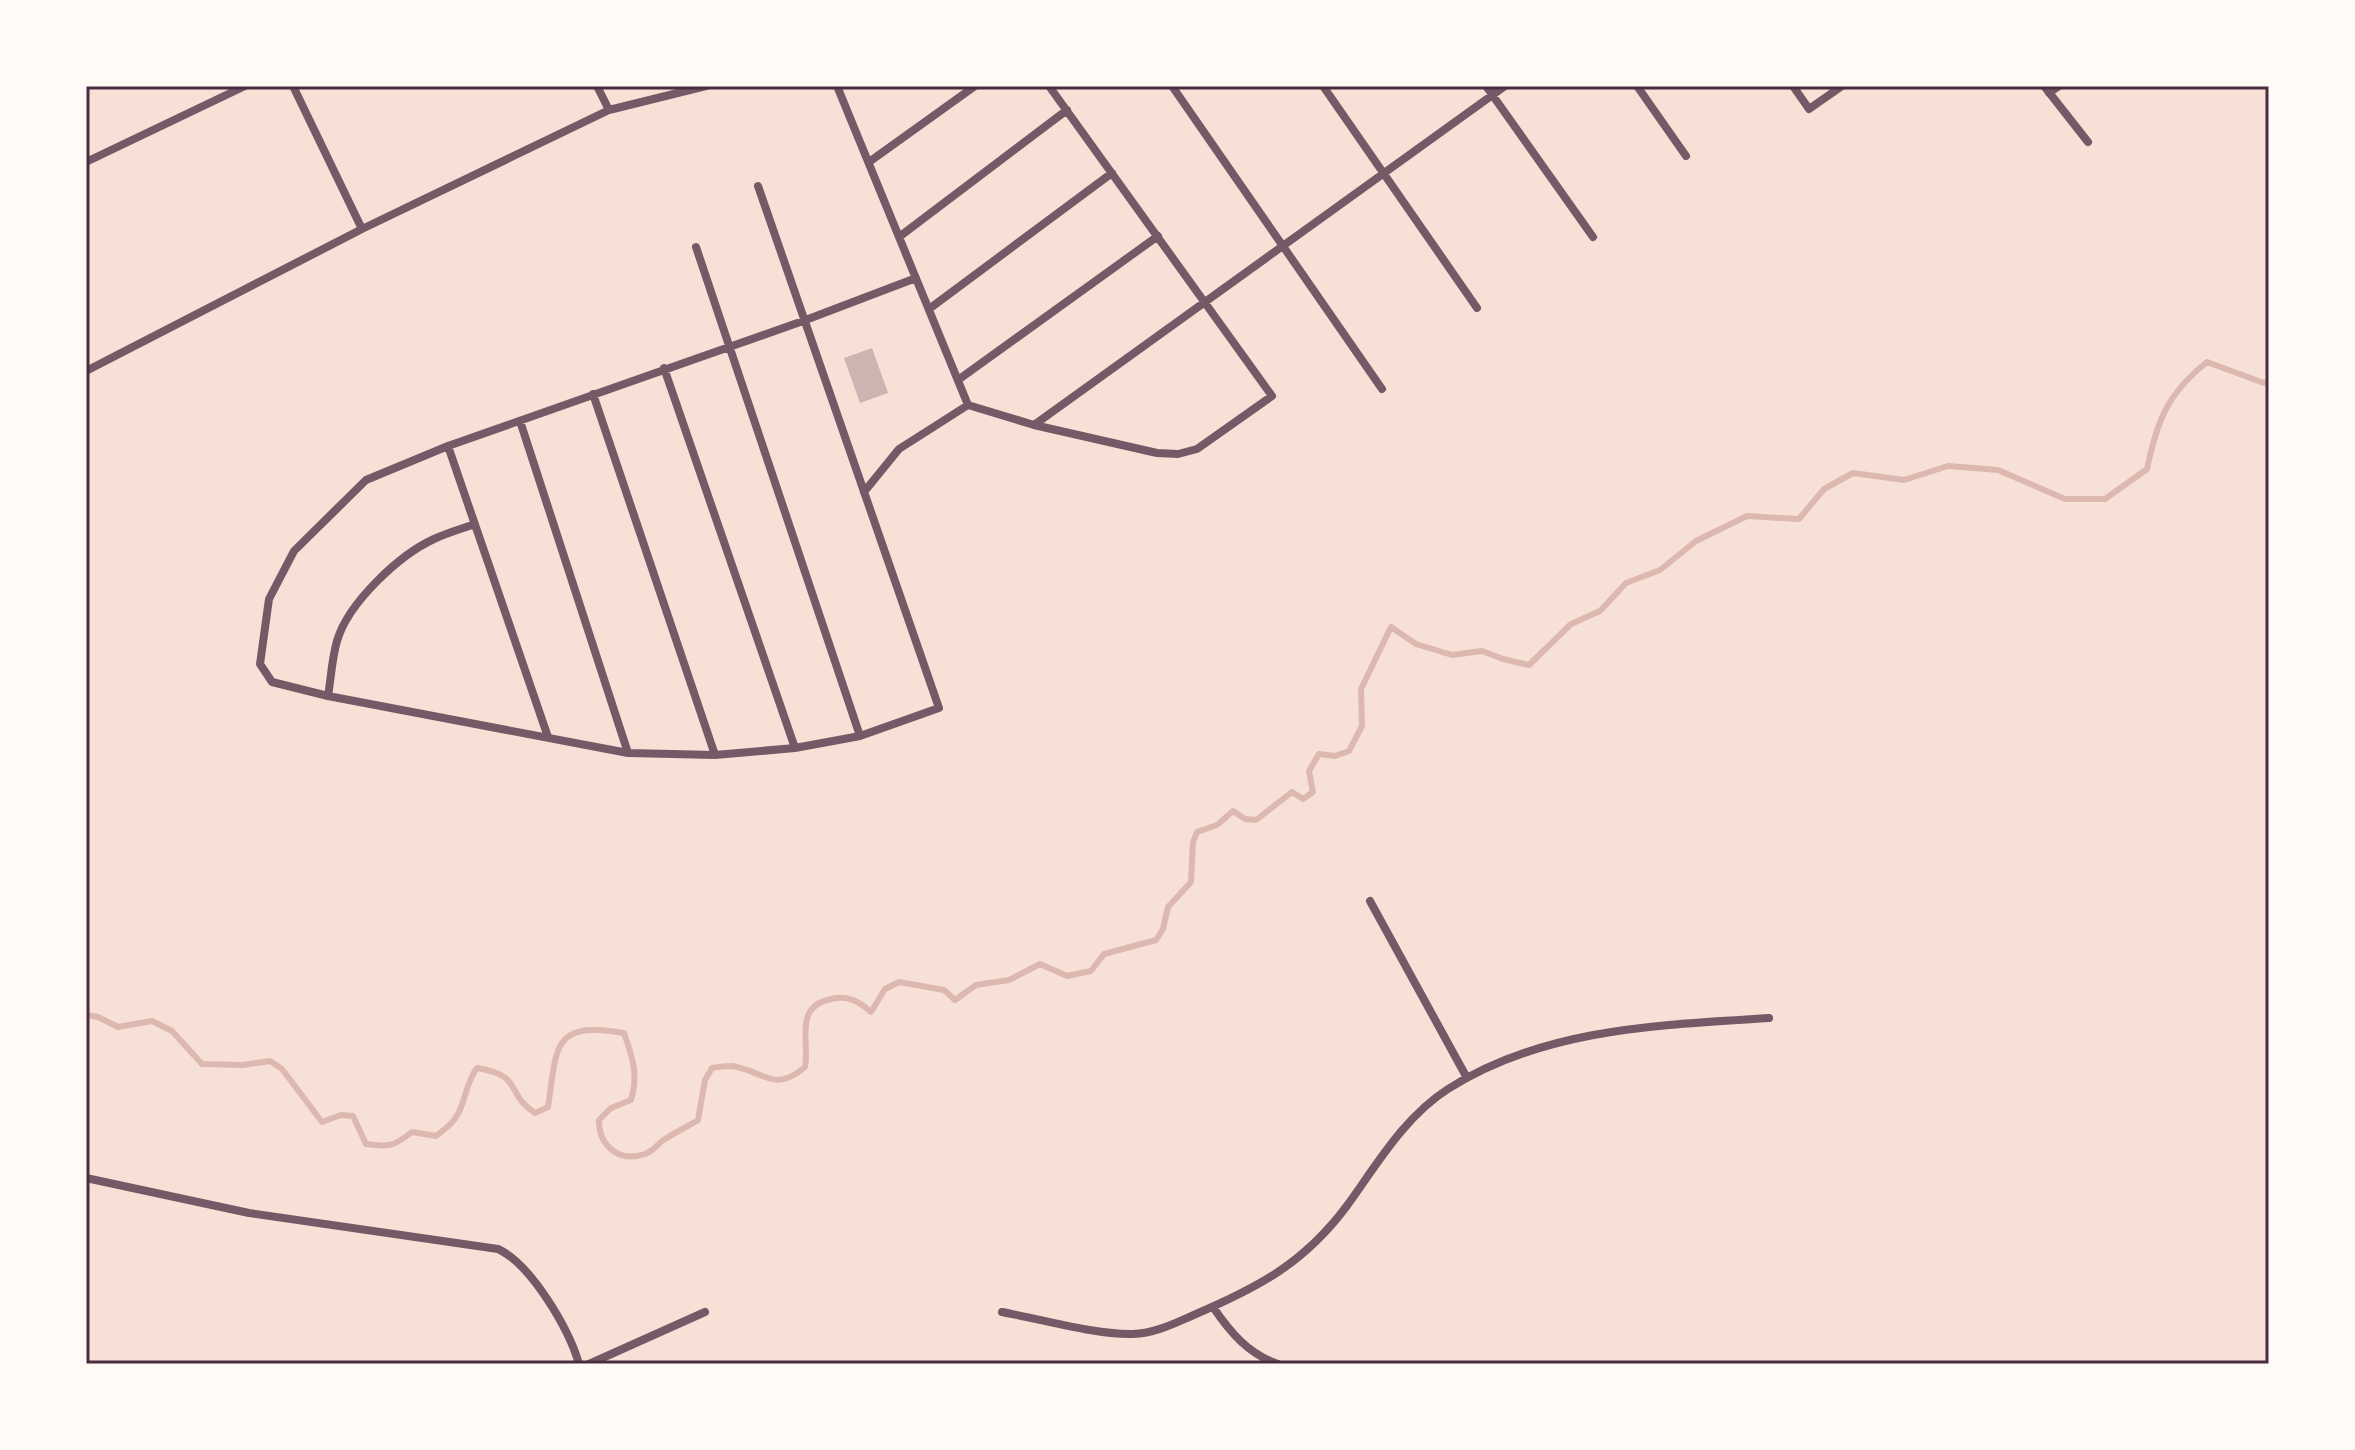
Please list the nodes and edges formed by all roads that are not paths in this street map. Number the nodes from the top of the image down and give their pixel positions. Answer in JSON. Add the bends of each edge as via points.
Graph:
{"nodes":[{"id":1,"x":245,"y":86,"type":"edge"},
{"id":2,"x":293,"y":86,"type":"edge"},
{"id":3,"x":597,"y":86,"type":"edge"},
{"id":4,"x":706,"y":86,"type":"edge"},
{"id":5,"x":837,"y":86,"type":"edge"},
{"id":6,"x":975,"y":86,"type":"edge"},
{"id":7,"x":1049,"y":86,"type":"edge"},
{"id":8,"x":1172,"y":86,"type":"edge"},
{"id":9,"x":1323,"y":86,"type":"edge"},
{"id":10,"x":1486,"y":86,"type":"edge"},
{"id":11,"x":1505,"y":86,"type":"edge"},
{"id":12,"x":1637,"y":86,"type":"edge"},
{"id":13,"x":1793,"y":86,"type":"edge"},
{"id":14,"x":1842,"y":86,"type":"edge"},
{"id":15,"x":2059,"y":86,"type":"edge"},
{"id":16,"x":2047,"y":90,"type":"edge"},
{"id":17,"x":1492,"y":95,"type":"junction"},
{"id":18,"x":609,"y":110,"type":"junction"},
{"id":19,"x":1067,"y":110,"type":"junction"},
{"id":20,"x":2088,"y":142,"type":"dead end"},
{"id":21,"x":1686,"y":156,"type":"dead end"},
{"id":22,"x":86,"y":162,"type":"edge"},
{"id":23,"x":869,"y":162,"type":"junction"},
{"id":24,"x":1383,"y":172,"type":"junction"},
{"id":25,"x":1112,"y":173,"type":"junction"},
{"id":26,"x":758,"y":186,"type":"dead end"},
{"id":27,"x":362,"y":229,"type":"junction"},
{"id":28,"x":1158,"y":236,"type":"junction"},
{"id":29,"x":899,"y":237,"type":"junction"},
{"id":30,"x":1593,"y":237,"type":"dead end"},
{"id":31,"x":1281,"y":245,"type":"junction"},
{"id":32,"x":696,"y":247,"type":"dead end"},
{"id":33,"x":916,"y":278,"type":"junction"},
{"id":34,"x":1205,"y":301,"type":"junction"},
{"id":35,"x":1477,"y":308,"type":"dead end"},
{"id":36,"x":929,"y":309,"type":"junction"},
{"id":37,"x":803,"y":321,"type":"junction"},
{"id":38,"x":729,"y":345,"type":"junction"},
{"id":39,"x":664,"y":368,"type":"junction"},
{"id":40,"x":86,"y":371,"type":"edge"},
{"id":41,"x":958,"y":380,"type":"junction"},
{"id":42,"x":1382,"y":389,"type":"dead end"},
{"id":43,"x":593,"y":394,"type":"junction"},
{"id":44,"x":968,"y":405,"type":"junction"},
{"id":45,"x":520,"y":421,"type":"junction"},
{"id":46,"x":1034,"y":425,"type":"junction"},
{"id":47,"x":448,"y":446,"type":"junction"},
{"id":48,"x":864,"y":492,"type":"junction"},
{"id":49,"x":475,"y":524,"type":"junction"},
{"id":50,"x":328,"y":696,"type":"junction"},
{"id":51,"x":860,"y":736,"type":"junction"},
{"id":52,"x":548,"y":737,"type":"junction"},
{"id":53,"x":795,"y":748,"type":"junction"},
{"id":54,"x":628,"y":753,"type":"junction"},
{"id":55,"x":715,"y":755,"type":"junction"},
{"id":56,"x":1370,"y":901,"type":"dead end"},
{"id":57,"x":1769,"y":1018,"type":"dead end"},
{"id":58,"x":1467,"y":1078,"type":"junction"},
{"id":59,"x":86,"y":1178,"type":"edge"},
{"id":60,"x":1213,"y":1307,"type":"junction"},
{"id":61,"x":705,"y":1312,"type":"dead end"},
{"id":62,"x":1002,"y":1312,"type":"dead end"},
{"id":63,"x":579,"y":1364,"type":"edge"},
{"id":64,"x":589,"y":1364,"type":"edge"},
{"id":65,"x":1278,"y":1364,"type":"edge"}],
"edges":[{"from":1,"to":22,"type":"street"},
{"from":2,"to":27,"type":"street"},
{"from":3,"to":18,"type":"street"},
{"from":4,"to":18,"type":"street"},
{"from":5,"to":23,"type":"street"},
{"from":6,"to":23,"type":"street"},
{"from":7,"to":19,"type":"street"},
{"from":8,"to":31,"type":"street"},
{"from":9,"to":24,"type":"street"},
{"from":10,"to":17,"type":"street"},
{"from":11,"to":17,"type":"street"},
{"from":12,"to":21,"type":"street"},
{"from":13,"to":14,"type":"street","via":[[1809,109]]},
{"from":15,"to":16,"type":"street"},
{"from":16,"to":20,"type":"street"},
{"from":17,"to":24,"type":"street"},
{"from":17,"to":30,"type":"street"},
{"from":18,"to":27,"type":"street"},
{"from":19,"to":25,"type":"street"},
{"from":19,"to":29,"type":"street"},
{"from":23,"to":29,"type":"street"},
{"from":24,"to":31,"type":"street"},
{"from":24,"to":35,"type":"street"},
{"from":25,"to":28,"type":"street"},
{"from":25,"to":36,"type":"street"},
{"from":26,"to":37,"type":"street"},
{"from":27,"to":40,"type":"street"},
{"from":28,"to":34,"type":"street"},
{"from":28,"to":41,"type":"street"},
{"from":29,"to":33,"type":"street"},
{"from":31,"to":34,"type":"street"},
{"from":31,"to":42,"type":"street"},
{"from":32,"to":38,"type":"street"},
{"from":33,"to":36,"type":"street"},
{"from":33,"to":37,"type":"street"},
{"from":34,"to":46,"type":"street"},
{"from":34,"to":46,"type":"street","via":[[1272,396],[1197,449],[1178,454]]},
{"from":36,"to":41,"type":"street"},
{"from":37,"to":38,"type":"street"},
{"from":37,"to":48,"type":"street"},
{"from":38,"to":39,"type":"street"},
{"from":38,"to":51,"type":"street"},
{"from":39,"to":43,"type":"street"},
{"from":39,"to":53,"type":"street"},
{"from":41,"to":44,"type":"street"},
{"from":43,"to":45,"type":"street"},
{"from":43,"to":55,"type":"street"},
{"from":44,"to":46,"type":"street"},
{"from":44,"to":48,"type":"street","via":[[899,449]]},
{"from":45,"to":47,"type":"street"},
{"from":45,"to":54,"type":"street"},
{"from":47,"to":49,"type":"street"},
{"from":47,"to":50,"type":"street","via":[[366,480],[294,551],[269,599],[260,664],[272,682]]},
{"from":48,"to":51,"type":"street","via":[[939,708]]},
{"from":49,"to":50,"type":"street","via":[[434,538],[381,577],[337,639]]},
{"from":49,"to":52,"type":"street"},
{"from":50,"to":52,"type":"street"},
{"from":51,"to":53,"type":"street"},
{"from":52,"to":54,"type":"street"},
{"from":53,"to":55,"type":"street"},
{"from":54,"to":55,"type":"street"},
{"from":56,"to":58,"type":"street"},
{"from":57,"to":58,"type":"street","via":[[1585,1036]]},
{"from":58,"to":60,"type":"street","via":[[1414,1117],[1330,1228],[1300,1258],[1256,1288]]},
{"from":59,"to":63,"type":"street","via":[[264,1215],[498,1249],[530,1275]]},
{"from":60,"to":62,"type":"street","via":[[1135,1334]]},
{"from":60,"to":65,"type":"street","via":[[1249,1349]]},
{"from":61,"to":64,"type":"street"}]}
